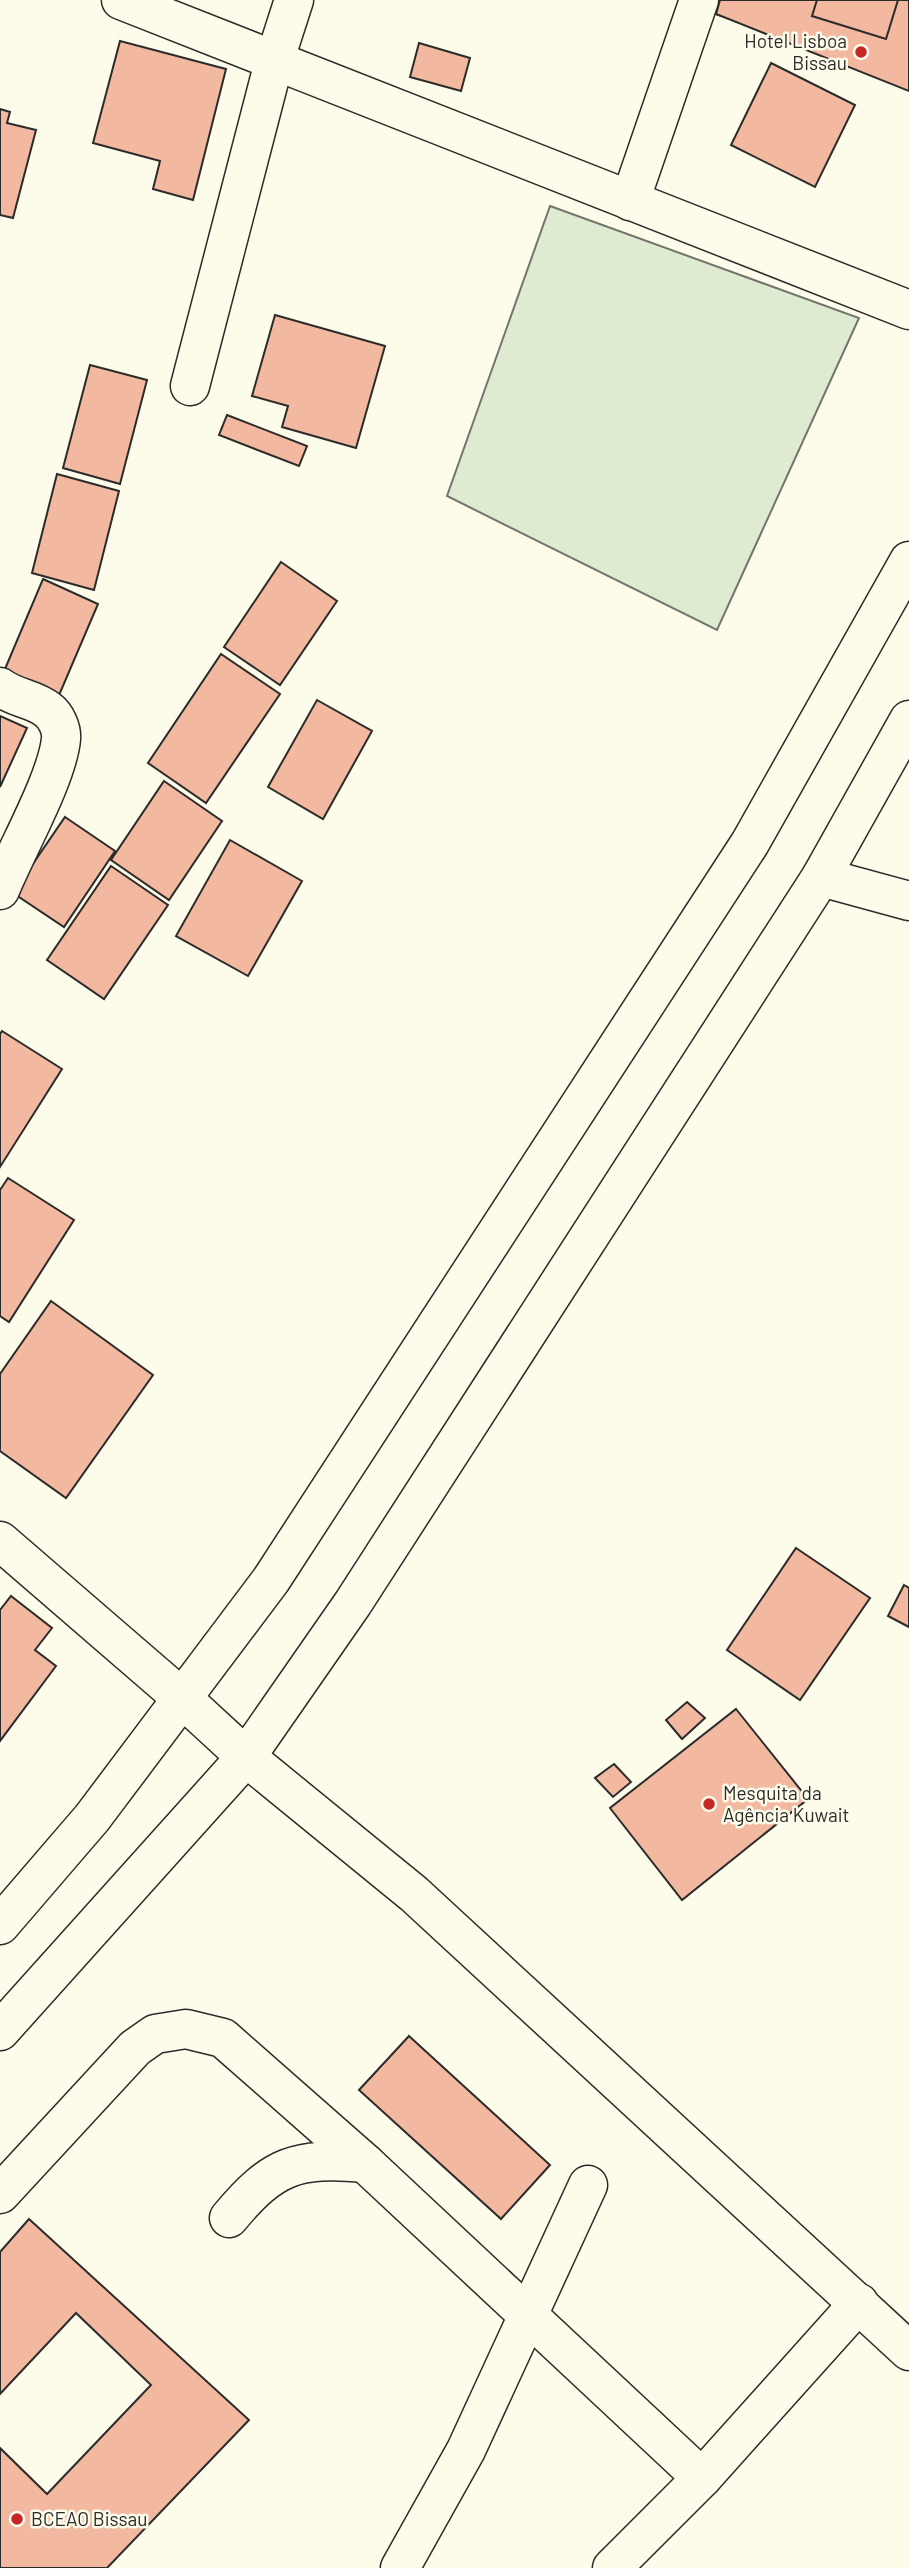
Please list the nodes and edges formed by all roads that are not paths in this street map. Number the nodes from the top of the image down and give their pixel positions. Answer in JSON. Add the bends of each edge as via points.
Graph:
{"nodes":[{"id":1,"x":121,"y":0,"type":"edge"},
{"id":2,"x":294,"y":0,"type":"edge"},
{"id":3,"x":699,"y":0,"type":"edge"},
{"id":4,"x":274,"y":62,"type":"junction"},
{"id":5,"x":630,"y":201,"type":"junction"},
{"id":6,"x":909,"y":310,"type":"edge"},
{"id":7,"x":190,"y":386,"type":"dead end"},
{"id":8,"x":909,"y":561,"type":"edge"},
{"id":9,"x":0,"y":687,"type":"edge"},
{"id":10,"x":909,"y":720,"type":"edge"},
{"id":11,"x":821,"y":877,"type":"junction"},
{"id":12,"x":0,"y":890,"type":"edge"},
{"id":13,"x":909,"y":901,"type":"edge"},
{"id":14,"x":0,"y":1541,"type":"edge"},
{"id":15,"x":183,"y":1699,"type":"junction"},
{"id":16,"x":246,"y":1757,"type":"junction"},
{"id":17,"x":0,"y":1925,"type":"edge"},
{"id":18,"x":0,"y":2031,"type":"edge"},
{"id":19,"x":365,"y":2163,"type":"junction"},
{"id":20,"x":587,"y":2185,"type":"dead end"},
{"id":21,"x":0,"y":2194,"type":"edge"},
{"id":22,"x":229,"y":2218,"type":"dead end"},
{"id":23,"x":859,"y":2304,"type":"junction"},
{"id":24,"x":527,"y":2315,"type":"junction"},
{"id":25,"x":909,"y":2351,"type":"edge"},
{"id":26,"x":702,"y":2478,"type":"junction"},
{"id":27,"x":399,"y":2567,"type":"edge"},
{"id":28,"x":612,"y":2568,"type":"edge"}],
"edges":[{"from":1,"to":4,"type":"street"},
{"from":2,"to":4,"type":"street"},
{"from":3,"to":5,"type":"street"},
{"from":4,"to":5,"type":"street"},
{"from":4,"to":7,"type":"street"},
{"from":5,"to":6,"type":"street"},
{"from":8,"to":15,"type":"street","via":[[750,843],[271,1580]]},
{"from":9,"to":12,"type":"street","via":[[48,709],[61,738],[48,780]]},
{"from":10,"to":11,"type":"street"},
{"from":11,"to":13,"type":"street"},
{"from":11,"to":16,"type":"street","via":[[353,1603]]},
{"from":14,"to":15,"type":"street"},
{"from":15,"to":16,"type":"street"},
{"from":15,"to":17,"type":"street","via":[[92,1818]]},
{"from":16,"to":18,"type":"street"},
{"from":16,"to":23,"type":"street","via":[[414,1894]]},
{"from":19,"to":21,"type":"street","via":[[223,2038],[186,2029],[155,2034],[135,2048]]},
{"from":19,"to":22,"type":"street","via":[[321,2159],[283,2169],[253,2189]]},
{"from":19,"to":24,"type":"street"},
{"from":20,"to":24,"type":"street"},
{"from":23,"to":25,"type":"street"},
{"from":23,"to":26,"type":"street"},
{"from":24,"to":26,"type":"street"},
{"from":24,"to":27,"type":"street","via":[[466,2450]]},
{"from":26,"to":28,"type":"street"}]}
